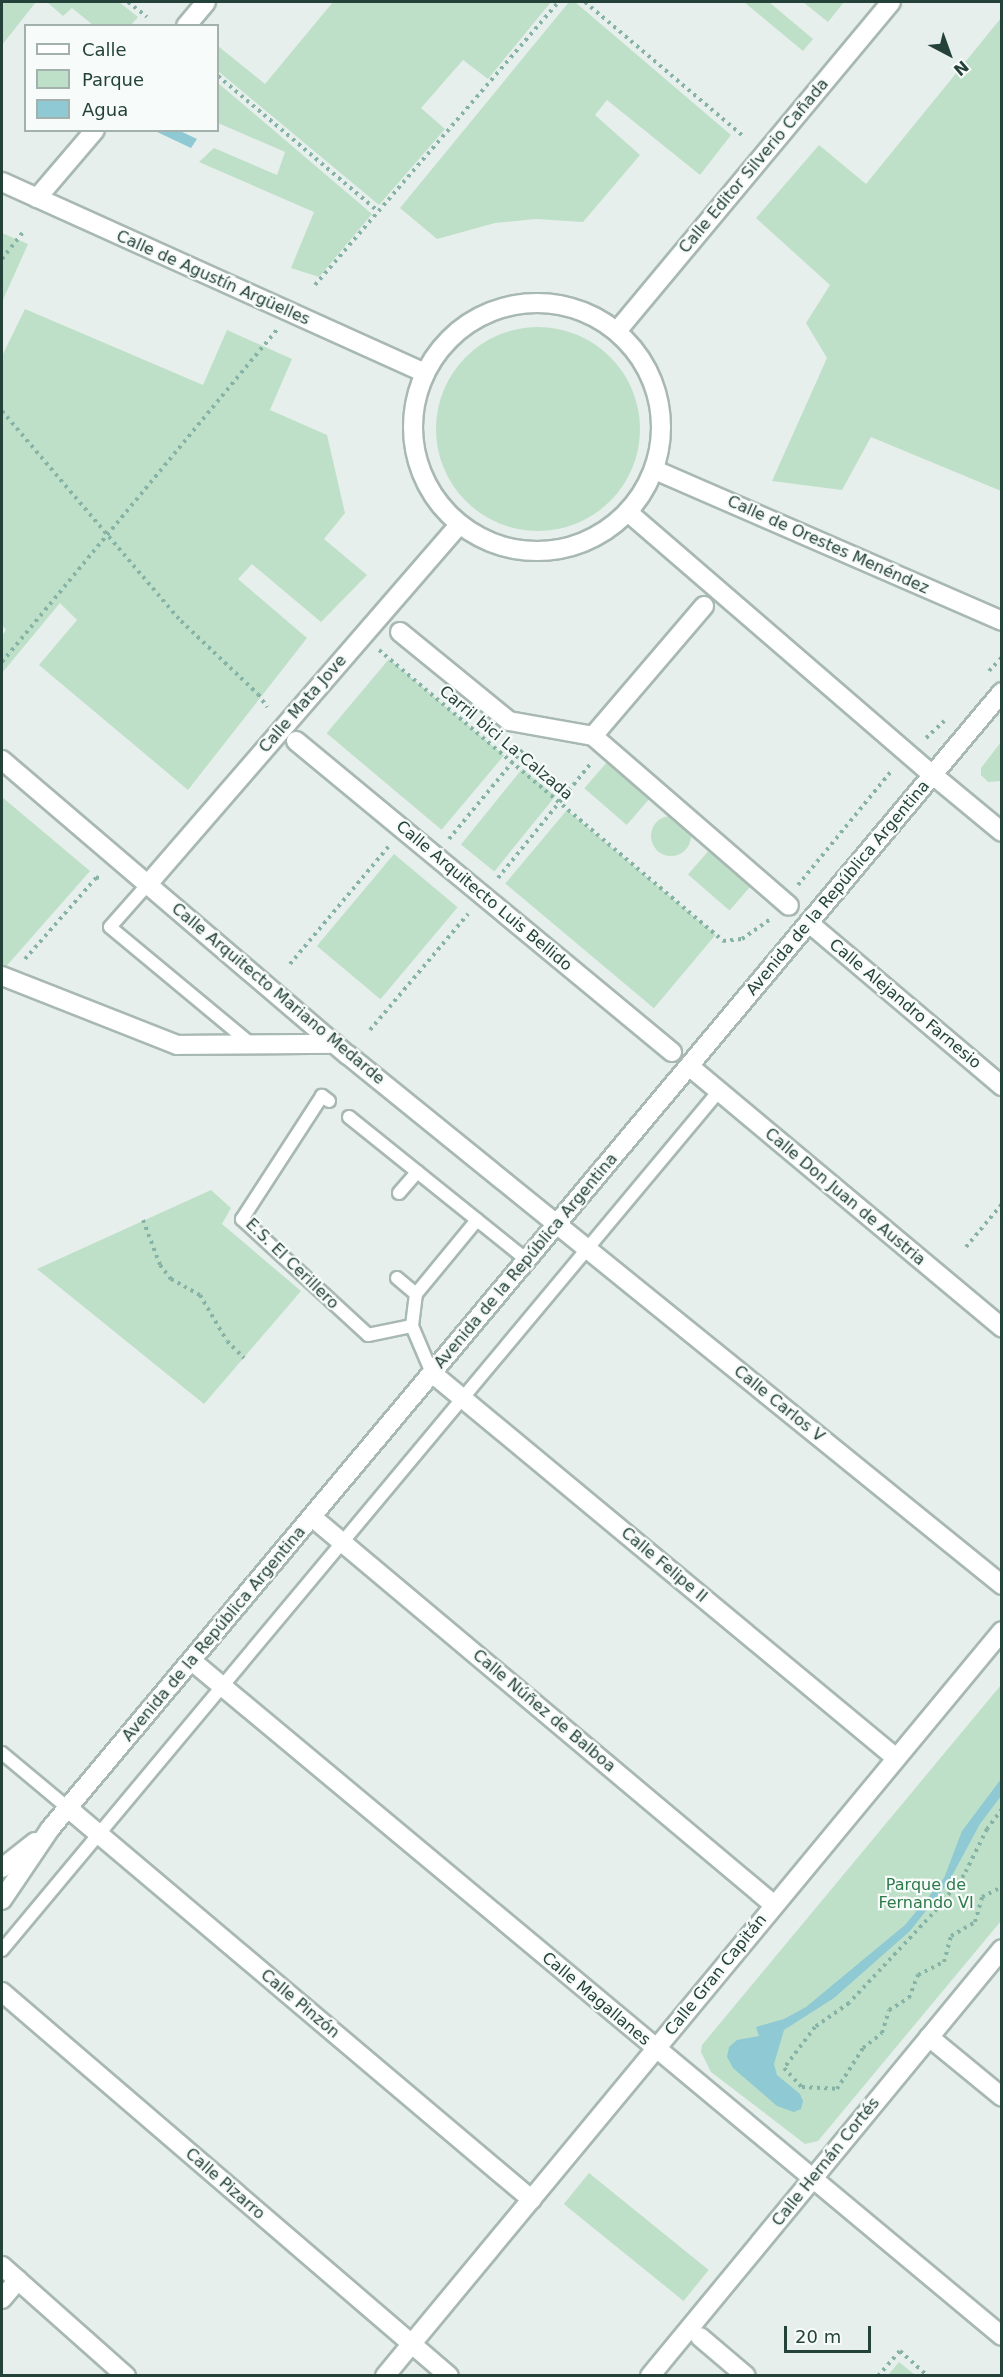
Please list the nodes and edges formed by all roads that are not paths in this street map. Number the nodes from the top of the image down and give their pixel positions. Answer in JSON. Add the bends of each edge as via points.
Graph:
{"nodes":[{"id":1,"x":206,"y":2,"type":"edge"},
{"id":2,"x":891,"y":2,"type":"edge"},
{"id":3,"x":188,"y":24,"type":"edge"},
{"id":4,"x":93,"y":132,"type":"edge"},
{"id":5,"x":2,"y":182,"type":"edge"},
{"id":6,"x":37,"y":198,"type":"junction"},
{"id":7,"x":617,"y":330,"type":"junction"},
{"id":8,"x":425,"y":373,"type":"junction"},
{"id":9,"x":655,"y":470,"type":"junction"},
{"id":10,"x":629,"y":513,"type":"junction"},
{"id":11,"x":459,"y":525,"type":"junction"},
{"id":12,"x":704,"y":606,"type":"dead end"},
{"id":13,"x":1002,"y":621,"type":"edge"},
{"id":14,"x":400,"y":632,"type":"dead end"},
{"id":15,"x":1002,"y":692,"type":"edge"},
{"id":16,"x":593,"y":736,"type":"junction"},
{"id":17,"x":296,"y":741,"type":"dead end"},
{"id":18,"x":2,"y":760,"type":"edge"},
{"id":19,"x":933,"y":774,"type":"junction"},
{"id":20,"x":1002,"y":832,"type":"edge"},
{"id":21,"x":148,"y":884,"type":"junction"},
{"id":22,"x":787,"y":904,"type":"road end"},
{"id":23,"x":809,"y":923,"type":"junction"},
{"id":24,"x":2,"y":976,"type":"edge"},
{"id":25,"x":251,"y":1044,"type":"junction"},
{"id":26,"x":335,"y":1044,"type":"junction"},
{"id":27,"x":672,"y":1052,"type":"dead end"},
{"id":28,"x":689,"y":1066,"type":"junction"},
{"id":29,"x":1002,"y":1086,"type":"edge"},
{"id":30,"x":719,"y":1091,"type":"junction"},
{"id":31,"x":329,"y":1101,"type":"dead end"},
{"id":32,"x":349,"y":1118,"type":"dead end"},
{"id":33,"x":417,"y":1172,"type":"junction"},
{"id":34,"x":399,"y":1193,"type":"dead end"},
{"id":35,"x":477,"y":1220,"type":"junction"},
{"id":36,"x":556,"y":1224,"type":"junction"},
{"id":37,"x":587,"y":1248,"type":"junction"},
{"id":38,"x":527,"y":1260,"type":"junction"},
{"id":39,"x":397,"y":1278,"type":"dead end"},
{"id":40,"x":416,"y":1294,"type":"junction"},
{"id":41,"x":412,"y":1326,"type":"junction"},
{"id":42,"x":1002,"y":1328,"type":"edge"},
{"id":43,"x":432,"y":1373,"type":"junction"},
{"id":44,"x":463,"y":1398,"type":"junction"},
{"id":45,"x":312,"y":1516,"type":"junction"},
{"id":46,"x":343,"y":1541,"type":"junction"},
{"id":47,"x":1002,"y":1585,"type":"edge"},
{"id":48,"x":1002,"y":1630,"type":"edge"},
{"id":49,"x":192,"y":1661,"type":"junction"},
{"id":50,"x":222,"y":1686,"type":"junction"},
{"id":51,"x":2,"y":1754,"type":"edge"},
{"id":52,"x":896,"y":1758,"type":"junction"},
{"id":53,"x":68,"y":1808,"type":"junction"},
{"id":54,"x":50,"y":1829,"type":"junction"},
{"id":55,"x":98,"y":1833,"type":"junction"},
{"id":56,"x":2,"y":1868,"type":"edge"},
{"id":57,"x":2,"y":1900,"type":"edge"},
{"id":58,"x":774,"y":1905,"type":"junction"},
{"id":59,"x":1002,"y":1949,"type":"edge"},
{"id":60,"x":2,"y":1950,"type":"edge"},
{"id":61,"x":2,"y":1992,"type":"edge"},
{"id":62,"x":929,"y":2037,"type":"junction"},
{"id":63,"x":656,"y":2048,"type":"junction"},
{"id":64,"x":1002,"y":2097,"type":"edge"},
{"id":65,"x":812,"y":2178,"type":"junction"},
{"id":66,"x":532,"y":2200,"type":"junction"},
{"id":67,"x":2,"y":2266,"type":"edge"},
{"id":68,"x":18,"y":2280,"type":"junction"},
{"id":69,"x":2,"y":2299,"type":"edge"},
{"id":70,"x":1002,"y":2336,"type":"edge"},
{"id":71,"x":700,"y":2337,"type":"dead end"},
{"id":72,"x":412,"y":2344,"type":"junction"},
{"id":73,"x":126,"y":2376,"type":"edge"},
{"id":74,"x":385,"y":2376,"type":"edge"},
{"id":75,"x":449,"y":2376,"type":"edge"},
{"id":76,"x":650,"y":2376,"type":"edge"},
{"id":77,"x":746,"y":2376,"type":"edge"}],
"edges":[{"from":1,"to":3,"type":"street"},
{"from":2,"to":7,"type":"street","name":"Calle Editor Silverio Cañada"},
{"from":4,"to":6,"type":"street"},
{"from":5,"to":6,"type":"street","name":"Calle de Agustín Argüelles"},
{"from":6,"to":8,"type":"street","name":"Calle de Agustín Argüelles"},
{"from":7,"to":8,"type":"street","via":[[585,312],[548,303],[511,305],[476,319],[461,330],[446,342]]},
{"from":7,"to":9,"type":"street","via":[[643,359],[658,394],[662,432]]},
{"from":8,"to":11,"type":"street","via":[[413,413],[415,455],[431,494]]},
{"from":9,"to":10,"type":"street"},
{"from":9,"to":13,"type":"street","name":"Calle de Orestes Menéndez"},
{"from":10,"to":11,"type":"street","via":[[599,536],[565,550],[527,552],[491,544]]},
{"from":10,"to":19,"type":"street"},
{"from":11,"to":21,"type":"street","name":"Calle Mata Jove"},
{"from":12,"to":16,"type":"street"},
{"from":14,"to":16,"type":"street","via":[[510,721]]},
{"from":15,"to":19,"type":"street","name":"Avenida de la República Argentina"},
{"from":16,"to":22,"type":"street"},
{"from":17,"to":27,"type":"street","name":"Calle Arquitecto Luis Bellido"},
{"from":18,"to":21,"type":"street","name":"Calle Arquitecto Mariano Medarde"},
{"from":19,"to":20,"type":"street"},
{"from":19,"to":23,"type":"street","name":"Avenida de la República Argentina"},
{"from":21,"to":25,"type":"lane","via":[[110,927]]},
{"from":21,"to":26,"type":"street","name":"Calle Arquitecto Mariano Medarde"},
{"from":23,"to":28,"type":"street","name":"Avenida de la República Argentina"},
{"from":23,"to":29,"type":"street","name":"Calle Alejandro Farnesio"},
{"from":24,"to":25,"type":"street","via":[[177,1044]]},
{"from":25,"to":26,"type":"street"},
{"from":26,"to":36,"type":"street","name":"Calle Arquitecto Mariano Medarde"},
{"from":28,"to":30,"type":"street","name":"Calle Don Juan de Austria"},
{"from":28,"to":36,"type":"street","name":"Avenida de la República Argentina"},
{"from":30,"to":37,"type":"lane"},
{"from":30,"to":42,"type":"street","name":"Calle Don Juan de Austria"},
{"from":31,"to":41,"type":"lane","name":"E.S. El Cerillero","via":[[322,1096],[242,1219],[368,1335]]},
{"from":32,"to":33,"type":"lane"},
{"from":33,"to":34,"type":"lane"},
{"from":33,"to":35,"type":"lane"},
{"from":35,"to":38,"type":"lane"},
{"from":35,"to":40,"type":"lane"},
{"from":36,"to":37,"type":"street","name":"Calle Carlos V"},
{"from":36,"to":38,"type":"street","name":"Avenida de la República Argentina"},
{"from":37,"to":44,"type":"lane"},
{"from":37,"to":47,"type":"street","name":"Calle Carlos V"},
{"from":38,"to":43,"type":"street","name":"Avenida de la República Argentina"},
{"from":39,"to":40,"type":"lane"},
{"from":40,"to":41,"type":"lane"},
{"from":41,"to":43,"type":"lane"},
{"from":43,"to":44,"type":"street","name":"Calle Felipe II"},
{"from":43,"to":45,"type":"street","name":"Avenida de la República Argentina"},
{"from":44,"to":46,"type":"lane"},
{"from":44,"to":52,"type":"street","name":"Calle Felipe II"},
{"from":45,"to":46,"type":"street","name":"Calle Núñez de Balboa"},
{"from":45,"to":49,"type":"street","name":"Avenida de la República Argentina"},
{"from":46,"to":50,"type":"lane"},
{"from":46,"to":58,"type":"street","name":"Calle Núñez de Balboa"},
{"from":48,"to":52,"type":"street","name":"Calle Gran Capitán"},
{"from":49,"to":50,"type":"street","name":"Calle Magallanes"},
{"from":49,"to":53,"type":"street","name":"Avenida de la República Argentina"},
{"from":50,"to":55,"type":"lane"},
{"from":50,"to":63,"type":"street","name":"Calle Magallanes"},
{"from":51,"to":53,"type":"lane"},
{"from":52,"to":58,"type":"street","name":"Calle Gran Capitán"},
{"from":53,"to":54,"type":"street","name":"Avenida de la República Argentina"},
{"from":53,"to":55,"type":"street","name":"Calle Pinzón"},
{"from":54,"to":56,"type":"street","name":"Avenida de la República Argentina"},
{"from":54,"to":57,"type":"street","name":"Avenida de la República Argentina"},
{"from":55,"to":60,"type":"lane"},
{"from":55,"to":66,"type":"street","name":"Calle Pinzón"},
{"from":58,"to":63,"type":"street","name":"Calle Gran Capitán"},
{"from":59,"to":62,"type":"street","name":"Calle Hernán Cortés"},
{"from":61,"to":72,"type":"street","name":"Calle Pizarro"},
{"from":62,"to":64,"type":"street"},
{"from":62,"to":65,"type":"street","name":"Calle Hernán Cortés"},
{"from":63,"to":65,"type":"street","name":"Calle Magallanes"},
{"from":63,"to":66,"type":"street","name":"Calle Gran Capitán"},
{"from":65,"to":70,"type":"street","name":"Calle Magallanes"},
{"from":65,"to":76,"type":"street","name":"Calle Hernán Cortés"},
{"from":66,"to":72,"type":"street","name":"Calle Gran Capitán"},
{"from":67,"to":68,"type":"street"},
{"from":68,"to":69,"type":"street"},
{"from":68,"to":73,"type":"street"},
{"from":71,"to":77,"type":"street"},
{"from":72,"to":74,"type":"street","name":"Calle Gran Capitán"},
{"from":72,"to":75,"type":"street","name":"Calle Pizarro"}]}
